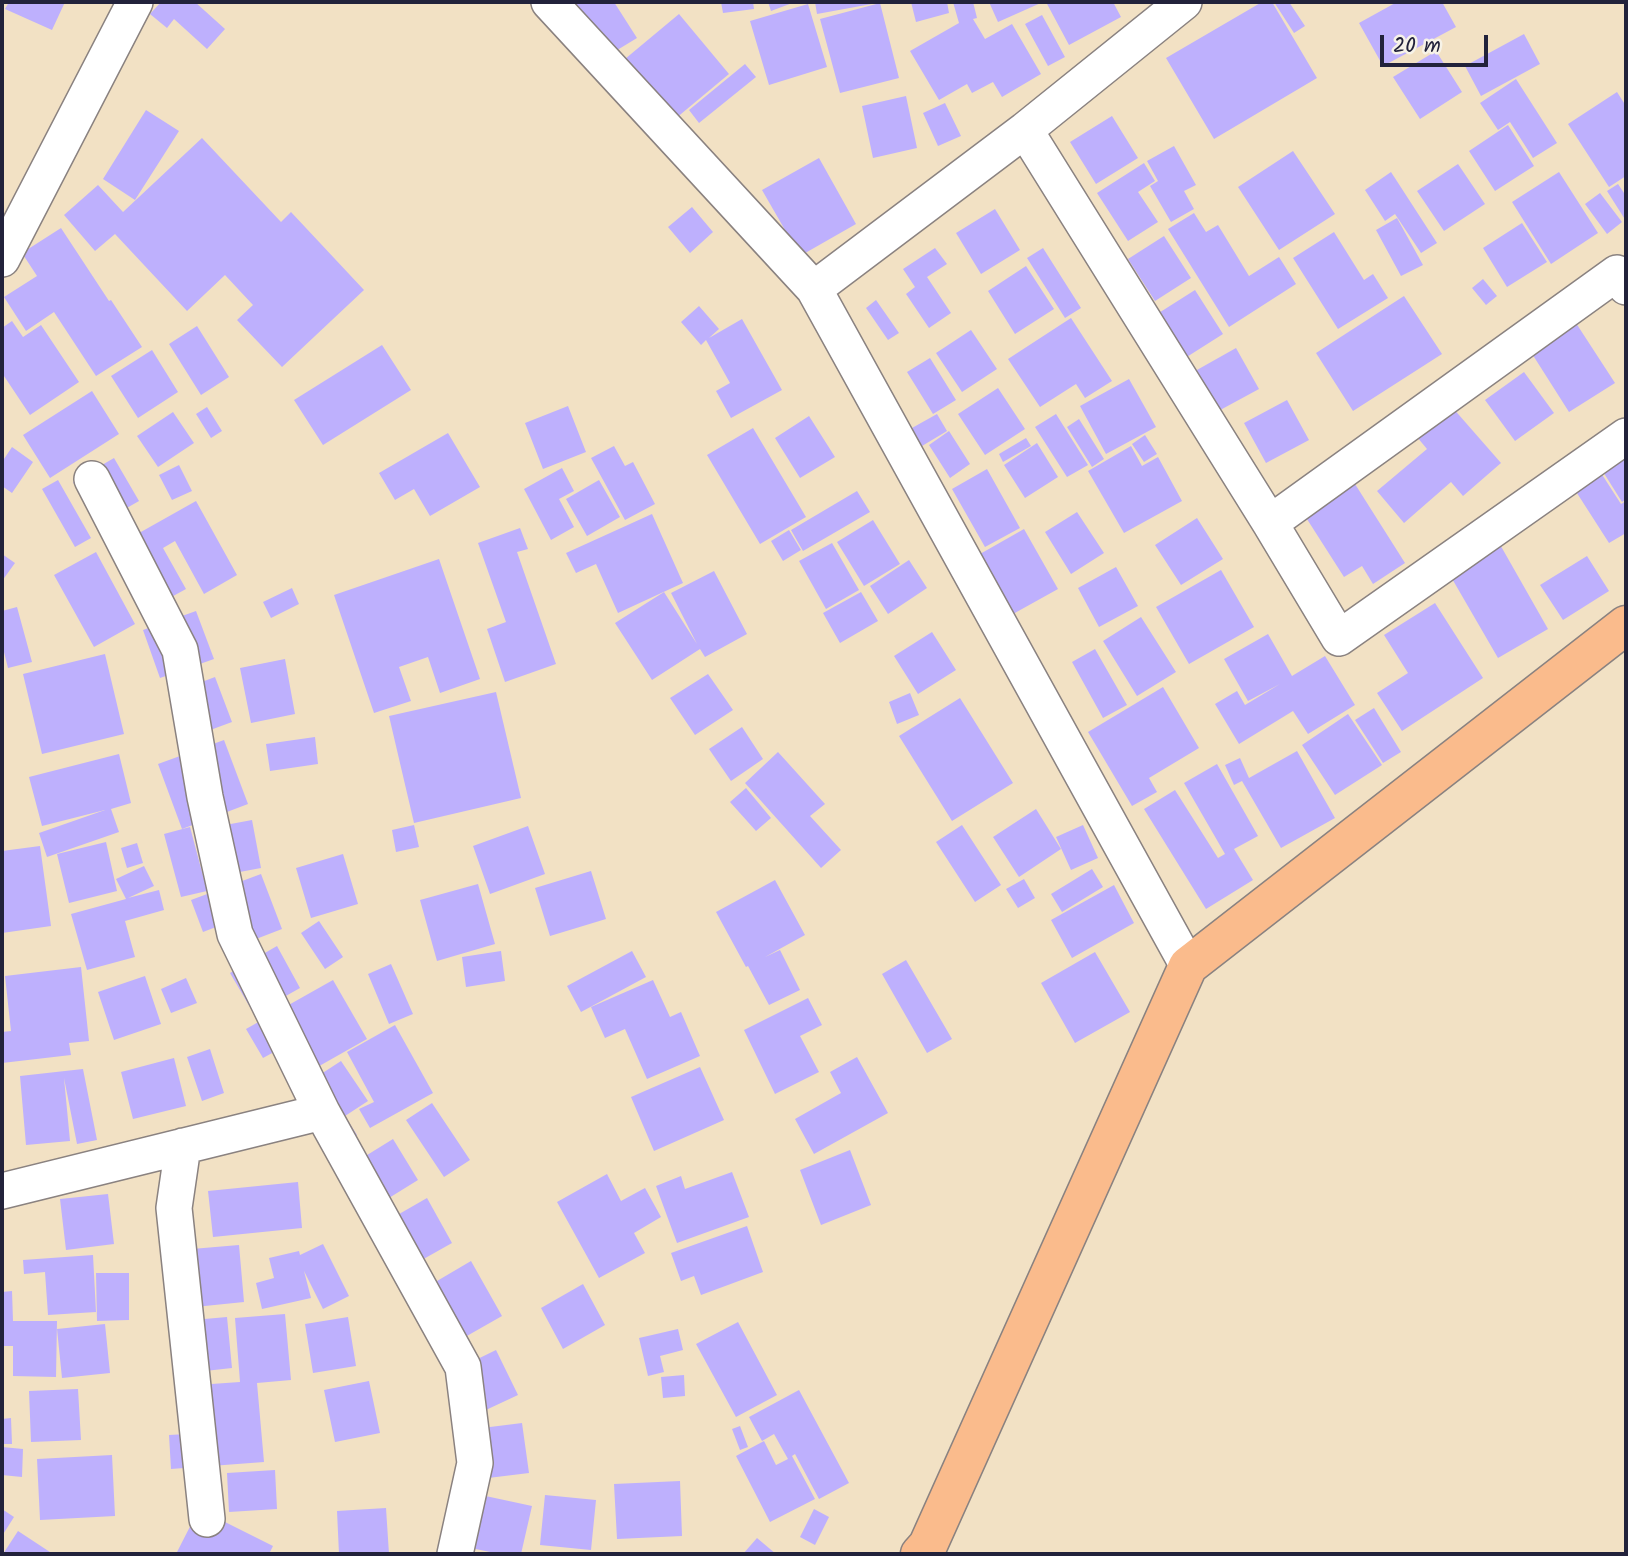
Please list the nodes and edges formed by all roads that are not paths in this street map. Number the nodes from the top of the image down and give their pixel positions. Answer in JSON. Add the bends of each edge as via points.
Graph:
{"nodes":[{"id":1,"x":135,"y":2,"type":"edge"},
{"id":2,"x":549,"y":2,"type":"edge"},
{"id":3,"x":1183,"y":2,"type":"edge"},
{"id":4,"x":1025,"y":130,"type":"junction"},
{"id":5,"x":2,"y":259,"type":"edge"},
{"id":6,"x":1626,"y":287,"type":"edge"},
{"id":7,"x":814,"y":289,"type":"junction"},
{"id":8,"x":1626,"y":436,"type":"edge"},
{"id":9,"x":92,"y":479,"type":"dead end"},
{"id":10,"x":1270,"y":523,"type":"junction"},
{"id":11,"x":1626,"y":625,"type":"edge"},
{"id":12,"x":1188,"y":966,"type":"junction"},
{"id":13,"x":322,"y":1112,"type":"junction"},
{"id":14,"x":183,"y":1146,"type":"junction"},
{"id":15,"x":2,"y":1191,"type":"edge"},
{"id":16,"x":207,"y":1519,"type":"dead end"},
{"id":17,"x":455,"y":1554,"type":"edge"},
{"id":18,"x":920,"y":1554,"type":"edge"}],
"edges":[{"from":1,"to":5,"type":"street"},
{"from":2,"to":7,"type":"street"},
{"from":3,"to":4,"type":"street"},
{"from":4,"to":7,"type":"street"},
{"from":4,"to":10,"type":"street"},
{"from":6,"to":10,"type":"street","via":[[1617,273]]},
{"from":7,"to":12,"type":"street"},
{"from":8,"to":10,"type":"street","via":[[1339,638]]},
{"from":9,"to":13,"type":"street","via":[[180,650],[235,934]]},
{"from":11,"to":12,"type":"main road"},
{"from":12,"to":18,"type":"main road","via":[[928,1545]]},
{"from":13,"to":14,"type":"street"},
{"from":13,"to":17,"type":"street","via":[[463,1367],[475,1463]]},
{"from":14,"to":15,"type":"street"},
{"from":14,"to":16,"type":"street","via":[[174,1208]]}]}
